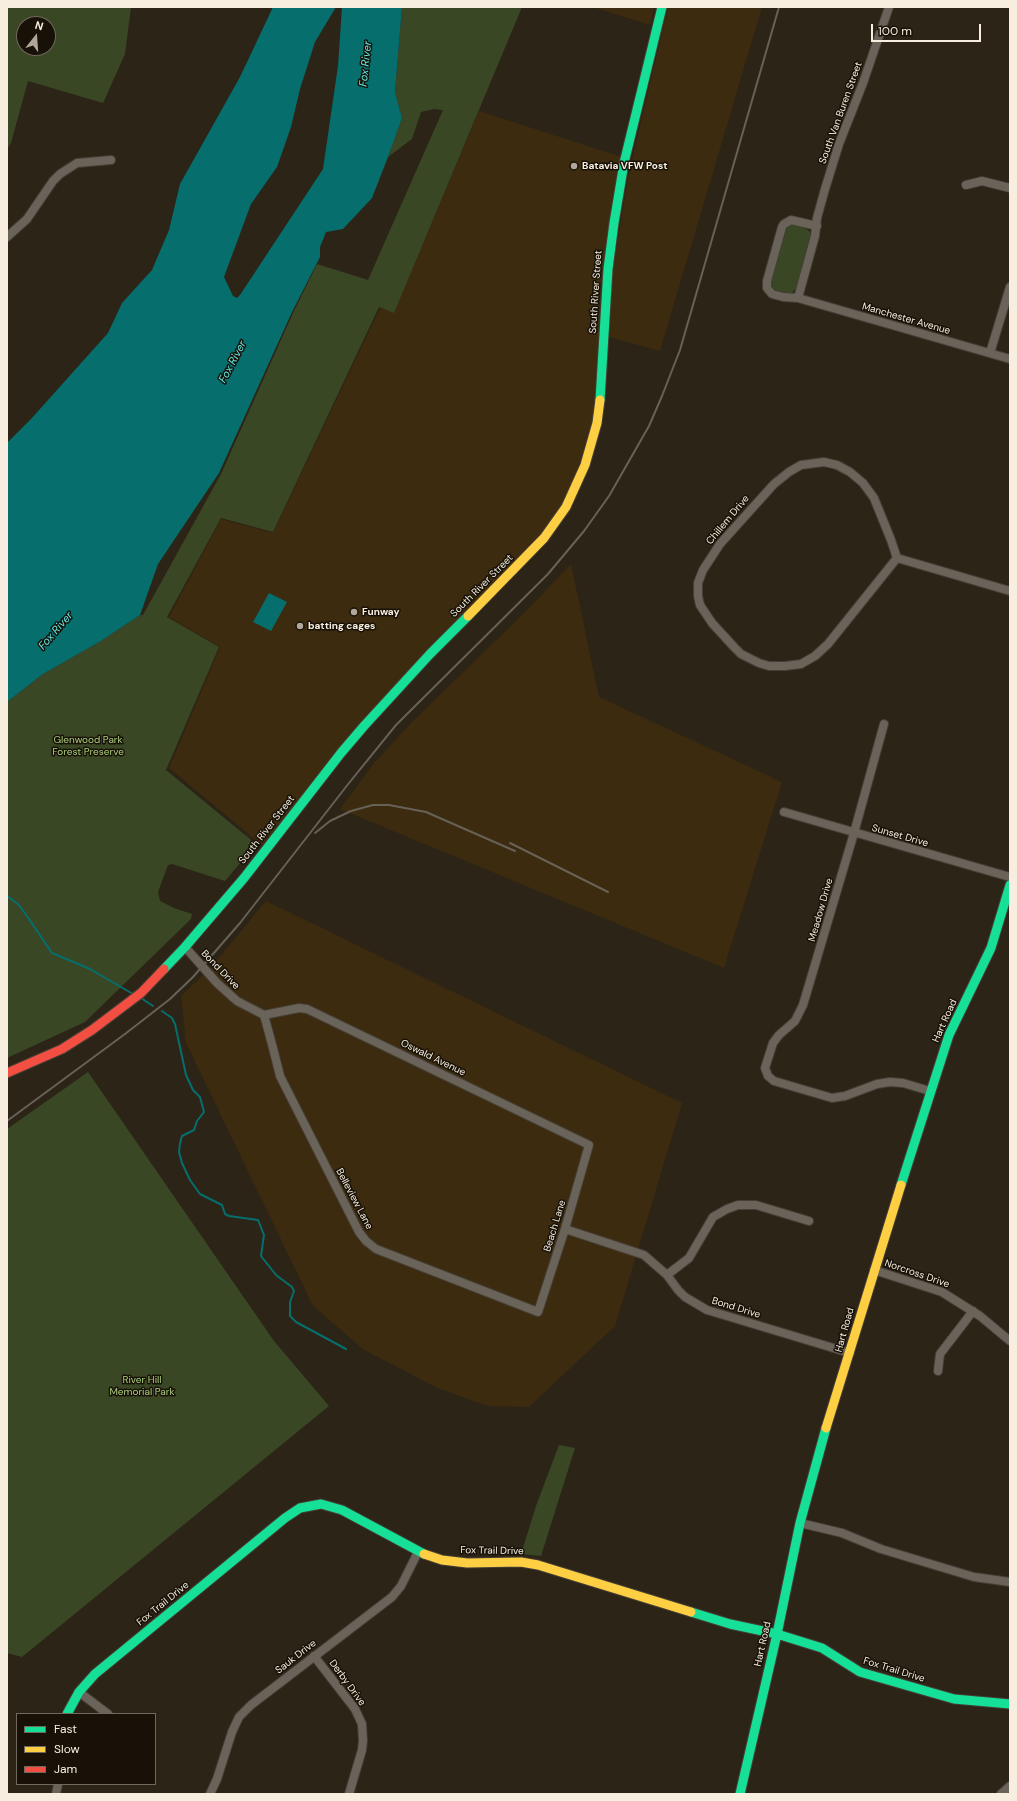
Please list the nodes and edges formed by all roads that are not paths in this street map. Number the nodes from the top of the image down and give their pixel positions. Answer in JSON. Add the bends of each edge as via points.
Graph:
{"nodes":[{"id":1,"x":662,"y":7,"type":"edge"},
{"id":2,"x":889,"y":7,"type":"edge"},
{"id":3,"x":111,"y":160,"type":"dead end"},
{"id":4,"x":966,"y":185,"type":"dead end"},
{"id":5,"x":1010,"y":188,"type":"edge"},
{"id":6,"x":817,"y":226,"type":"junction"},
{"id":7,"x":7,"y":238,"type":"edge"},
{"id":8,"x":1010,"y":287,"type":"edge"},
{"id":9,"x":798,"y":298,"type":"junction"},
{"id":10,"x":990,"y":353,"type":"junction"},
{"id":11,"x":1010,"y":359,"type":"edge"},
{"id":12,"x":897,"y":558,"type":"junction"},
{"id":13,"x":1010,"y":591,"type":"edge"},
{"id":14,"x":884,"y":724,"type":"dead end"},
{"id":15,"x":784,"y":812,"type":"dead end"},
{"id":16,"x":854,"y":833,"type":"junction"},
{"id":17,"x":1010,"y":877,"type":"edge"},
{"id":18,"x":1010,"y":885,"type":"edge"},
{"id":19,"x":185,"y":948,"type":"junction"},
{"id":20,"x":264,"y":1015,"type":"junction"},
{"id":21,"x":7,"y":1073,"type":"edge"},
{"id":22,"x":930,"y":1091,"type":"junction"},
{"id":23,"x":589,"y":1145,"type":"joint"},
{"id":24,"x":809,"y":1221,"type":"dead end"},
{"id":25,"x":565,"y":1229,"type":"junction"},
{"id":26,"x":874,"y":1270,"type":"junction"},
{"id":27,"x":667,"y":1275,"type":"junction"},
{"id":28,"x":973,"y":1311,"type":"junction"},
{"id":29,"x":538,"y":1312,"type":"joint"},
{"id":30,"x":1010,"y":1341,"type":"edge"},
{"id":31,"x":850,"y":1353,"type":"junction"},
{"id":32,"x":938,"y":1371,"type":"dead end"},
{"id":33,"x":800,"y":1523,"type":"junction"},
{"id":34,"x":418,"y":1552,"type":"junction"},
{"id":35,"x":1010,"y":1582,"type":"edge"},
{"id":36,"x":777,"y":1634,"type":"junction"},
{"id":37,"x":314,"y":1656,"type":"junction"},
{"id":38,"x":79,"y":1692,"type":"junction"},
{"id":39,"x":1010,"y":1704,"type":"edge"},
{"id":40,"x":68,"y":1713,"type":"edge"},
{"id":41,"x":107,"y":1713,"type":"edge"},
{"id":42,"x":1010,"y":1786,"type":"edge"},
{"id":43,"x":210,"y":1794,"type":"edge"},
{"id":44,"x":349,"y":1794,"type":"edge"},
{"id":45,"x":740,"y":1794,"type":"edge"},
{"id":46,"x":1001,"y":1794,"type":"edge"}],
"edges":[{"from":1,"to":19,"type":"street","name":"South River Street","via":[[626,156],[614,222],[597,422],[585,465],[572,496],[544,538],[430,654],[341,753],[244,878]]},
{"from":2,"to":6,"type":"street","name":"South Van Buren Street","via":[[839,144]]},
{"from":3,"to":7,"type":"street","via":[[77,164],[60,174],[27,219]]},
{"from":4,"to":5,"type":"street","via":[[982,181]]},
{"from":6,"to":9,"type":"street","name":"South Van Buren Street"},
{"from":6,"to":9,"type":"street","via":[[791,220],[784,224],[767,281],[767,288],[772,294]]},
{"from":8,"to":10,"type":"street"},
{"from":9,"to":10,"type":"street","name":"Manchester Avenue"},
{"from":10,"to":11,"type":"street","name":"Manchester Avenue"},
{"from":12,"to":12,"type":"street","name":"Chillem Drive","via":[[828,644],[816,656],[801,664],[769,666],[742,654],[712,623],[700,605],[698,596],[698,583],[703,570],[720,544],[774,484],[801,465],[824,462],[836,465],[864,483],[874,498]]},
{"from":12,"to":13,"type":"street"},
{"from":14,"to":16,"type":"street","name":"Meadow Drive"},
{"from":15,"to":16,"type":"street","name":"Sunset Drive"},
{"from":16,"to":17,"type":"street","name":"Sunset Drive"},
{"from":16,"to":22,"type":"street","name":"Meadow Drive","via":[[800,1013],[773,1043],[765,1068],[768,1076],[774,1081],[832,1098],[890,1082],[904,1083]]},
{"from":18,"to":22,"type":"street","name":"Hart Road","via":[[991,948],[949,1035]]},
{"from":19,"to":20,"type":"street","name":"Bond Drive","via":[[237,1001]]},
{"from":19,"to":21,"type":"street","name":"South River Street","via":[[141,993],[92,1030],[62,1048]]},
{"from":20,"to":23,"type":"street","name":"Oswald Avenue","via":[[299,1008],[307,1009]]},
{"from":20,"to":29,"type":"street","name":"Belleview Lane","via":[[280,1076],[359,1232],[366,1241],[376,1249]]},
{"from":22,"to":26,"type":"street","name":"Hart Road"},
{"from":23,"to":25,"type":"street","name":"Beach Lane"},
{"from":24,"to":27,"type":"street","via":[[756,1205],[727,1209],[713,1217],[689,1258]]},
{"from":25,"to":27,"type":"street","name":"Bond Drive","via":[[638,1252],[652,1260]]},
{"from":25,"to":29,"type":"street","name":"Beach Lane"},
{"from":26,"to":28,"type":"street","name":"Norcross Drive","via":[[942,1292]]},
{"from":26,"to":31,"type":"street","name":"Hart Road"},
{"from":27,"to":31,"type":"street","name":"Bond Drive","via":[[678,1290],[707,1310]]},
{"from":28,"to":30,"type":"street","name":"Norcross Drive"},
{"from":28,"to":32,"type":"street","via":[[940,1354]]},
{"from":31,"to":33,"type":"street","name":"Hart Road","via":[[818,1453]]},
{"from":33,"to":35,"type":"street","via":[[842,1533],[881,1549],[974,1577]]},
{"from":33,"to":36,"type":"street","name":"Hart Road"},
{"from":34,"to":36,"type":"street","name":"Fox Trail Drive","via":[[442,1560],[467,1563],[521,1562],[538,1565],[730,1624]]},
{"from":34,"to":37,"type":"street","name":"Sauk Drive","via":[[401,1586],[392,1597]]},
{"from":34,"to":38,"type":"street","name":"Fox Trail Drive","via":[[342,1510],[321,1504],[300,1508],[95,1674]]},
{"from":36,"to":39,"type":"street","name":"Fox Trail Drive","via":[[822,1648],[860,1672],[954,1699]]},
{"from":36,"to":45,"type":"street","name":"Hart Road"},
{"from":37,"to":43,"type":"street","name":"Sauk Drive","via":[[239,1716]]},
{"from":37,"to":44,"type":"street","name":"Derby Drive","via":[[355,1709],[362,1724],[362,1750]]},
{"from":38,"to":40,"type":"street","name":"Fox Trail Drive"},
{"from":38,"to":41,"type":"street"},
{"from":42,"to":46,"type":"street"}]}
